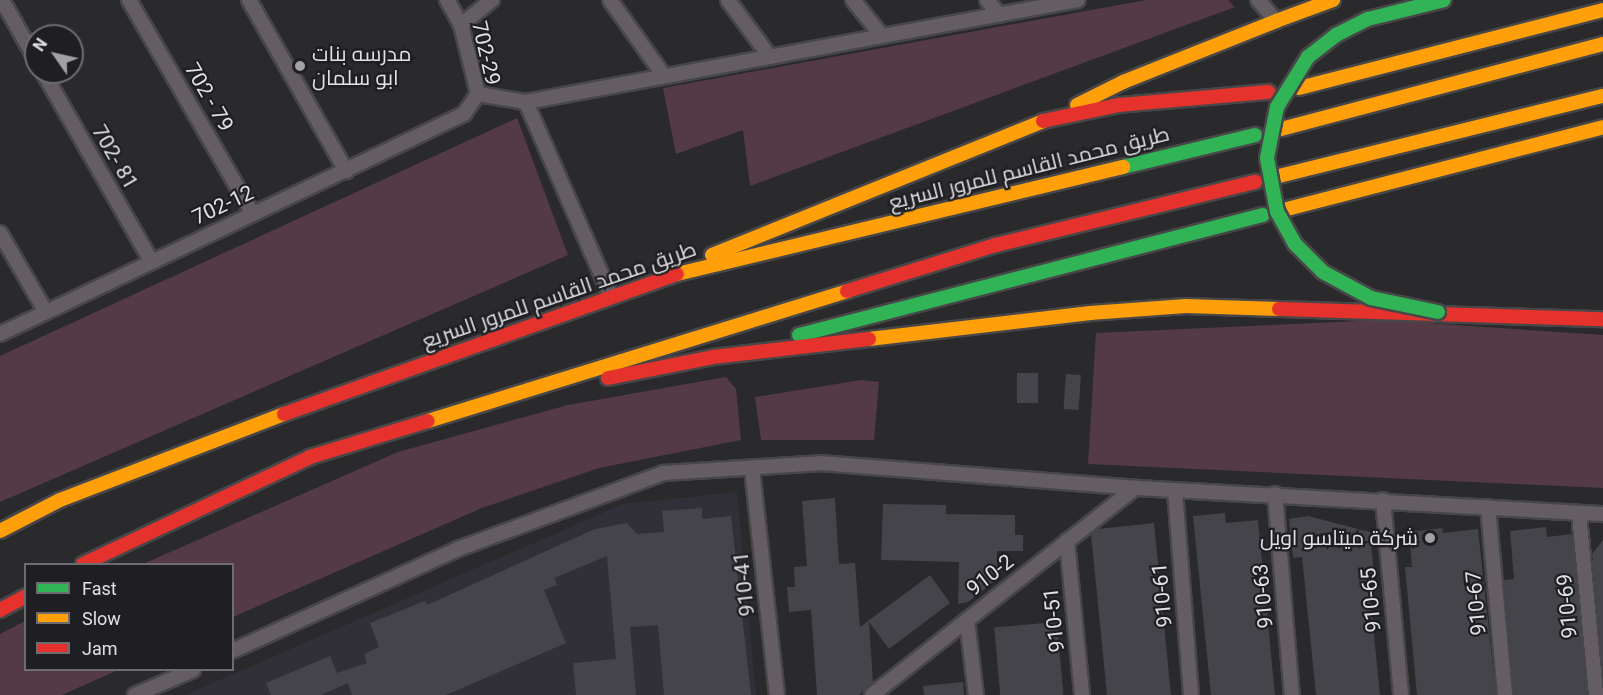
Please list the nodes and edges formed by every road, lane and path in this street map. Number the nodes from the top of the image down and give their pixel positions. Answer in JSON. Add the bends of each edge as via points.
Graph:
{"nodes":[{"id":1,"x":2,"y":0,"type":"edge"},
{"id":2,"x":129,"y":0,"type":"edge"},
{"id":3,"x":249,"y":0,"type":"edge"},
{"id":4,"x":447,"y":0,"type":"edge"},
{"id":5,"x":492,"y":0,"type":"edge"},
{"id":6,"x":610,"y":0,"type":"edge"},
{"id":7,"x":728,"y":0,"type":"edge"},
{"id":8,"x":853,"y":0,"type":"edge"},
{"id":9,"x":987,"y":0,"type":"edge"},
{"id":10,"x":1078,"y":0,"type":"edge"},
{"id":11,"x":1258,"y":0,"type":"edge"},
{"id":12,"x":1333,"y":0,"type":"edge"},
{"id":13,"x":1444,"y":0,"type":"edge"},
{"id":14,"x":1603,"y":10,"type":"edge"},
{"id":15,"x":999,"y":15,"type":"junction"},
{"id":16,"x":1276,"y":21,"type":"junction"},
{"id":17,"x":461,"y":25,"type":"junction"},
{"id":18,"x":882,"y":36,"type":"junction"},
{"id":19,"x":24,"y":39,"type":"edge"},
{"id":20,"x":1603,"y":44,"type":"edge"},
{"id":21,"x":770,"y":57,"type":"junction"},
{"id":22,"x":664,"y":76,"type":"junction"},
{"id":23,"x":50,"y":84,"type":"edge"},
{"id":24,"x":1299,"y":88,"type":"dead end"},
{"id":25,"x":1268,"y":92,"type":"dead end"},
{"id":26,"x":478,"y":94,"type":"junction"},
{"id":27,"x":1603,"y":96,"type":"edge"},
{"id":28,"x":526,"y":102,"type":"junction"},
{"id":29,"x":464,"y":114,"type":"joint"},
{"id":30,"x":1053,"y":117,"type":"junction"},
{"id":31,"x":1603,"y":127,"type":"edge"},
{"id":32,"x":1281,"y":129,"type":"dead end"},
{"id":33,"x":1255,"y":135,"type":"dead end"},
{"id":34,"x":346,"y":171,"type":"junction"},
{"id":35,"x":1279,"y":177,"type":"dead end"},
{"id":36,"x":1255,"y":182,"type":"dead end"},
{"id":37,"x":1287,"y":209,"type":"dead end"},
{"id":38,"x":253,"y":214,"type":"junction"},
{"id":39,"x":1263,"y":215,"type":"dead end"},
{"id":40,"x":0,"y":233,"type":"edge"},
{"id":41,"x":152,"y":262,"type":"junction"},
{"id":42,"x":677,"y":274,"type":"junction"},
{"id":43,"x":611,"y":297,"type":"junction"},
{"id":44,"x":46,"y":312,"type":"junction"},
{"id":45,"x":1438,"y":312,"type":"junction"},
{"id":46,"x":1603,"y":319,"type":"edge"},
{"id":47,"x":0,"y":334,"type":"edge"},
{"id":48,"x":713,"y":357,"type":"junction"},
{"id":49,"x":482,"y":402,"type":"junction"},
{"id":50,"x":752,"y":469,"type":"junction"},
{"id":51,"x":1135,"y":488,"type":"junction"},
{"id":52,"x":1175,"y":491,"type":"junction"},
{"id":53,"x":1275,"y":494,"type":"junction"},
{"id":54,"x":1383,"y":500,"type":"junction"},
{"id":55,"x":1488,"y":507,"type":"junction"},
{"id":56,"x":1580,"y":514,"type":"junction"},
{"id":57,"x":1603,"y":514,"type":"edge"},
{"id":58,"x":0,"y":531,"type":"edge"},
{"id":59,"x":1067,"y":541,"type":"junction"},
{"id":60,"x":87,"y":563,"type":"edge"},
{"id":61,"x":24,"y":592,"type":"edge"},
{"id":62,"x":24,"y":597,"type":"edge"},
{"id":63,"x":0,"y":603,"type":"edge"},
{"id":64,"x":0,"y":610,"type":"edge"},
{"id":65,"x":967,"y":620,"type":"junction"},
{"id":66,"x":234,"y":650,"type":"edge"},
{"id":67,"x":189,"y":671,"type":"edge"},
{"id":68,"x":143,"y":693,"type":"edge"},
{"id":69,"x":874,"y":694,"type":"edge"},
{"id":70,"x":777,"y":695,"type":"edge"},
{"id":71,"x":976,"y":695,"type":"edge"},
{"id":72,"x":1082,"y":695,"type":"edge"},
{"id":73,"x":1191,"y":695,"type":"edge"},
{"id":74,"x":1292,"y":695,"type":"edge"},
{"id":75,"x":1401,"y":695,"type":"edge"},
{"id":76,"x":1505,"y":695,"type":"edge"},
{"id":77,"x":1596,"y":695,"type":"edge"}],
"edges":[{"from":1,"to":19,"type":"street"},
{"from":2,"to":38,"type":"street","name":"702 - 79"},
{"from":3,"to":34,"type":"street"},
{"from":4,"to":17,"type":"street","name":"702-29"},
{"from":5,"to":17,"type":"street"},
{"from":6,"to":22,"type":"street"},
{"from":7,"to":21,"type":"street"},
{"from":8,"to":18,"type":"street"},
{"from":9,"to":15,"type":"street"},
{"from":10,"to":15,"type":"street"},
{"from":11,"to":16,"type":"street"},
{"from":12,"to":16,"type":"main road"},
{"from":13,"to":45,"type":"main road","bridge":true,"via":[[1368,19],[1336,35],[1308,57],[1277,107],[1267,158],[1277,212],[1295,244],[1323,272],[1371,298]]},
{"from":14,"to":24,"type":"main road"},
{"from":15,"to":18,"type":"street"},
{"from":16,"to":30,"type":"main road","via":[[1124,82]]},
{"from":17,"to":26,"type":"street","name":"702-29"},
{"from":18,"to":21,"type":"street"},
{"from":20,"to":32,"type":"main road"},
{"from":21,"to":22,"type":"street"},
{"from":22,"to":28,"type":"street"},
{"from":23,"to":41,"type":"street","name":"702- 81"},
{"from":25,"to":30,"type":"main road","via":[[1119,105]]},
{"from":26,"to":28,"type":"street"},
{"from":26,"to":29,"type":"street","name":"702-29"},
{"from":27,"to":35,"type":"main road"},
{"from":28,"to":43,"type":"street"},
{"from":29,"to":34,"type":"street","name":"702-12"},
{"from":30,"to":42,"type":"main road","via":[[776,226]]},
{"from":31,"to":37,"type":"main road"},
{"from":33,"to":42,"type":"main road","name":"طريق محمد القاسم للمرور السريع"},
{"from":34,"to":38,"type":"street","name":"702-12"},
{"from":36,"to":49,"type":"main road","via":[[996,245]]},
{"from":38,"to":41,"type":"street","name":"702-12"},
{"from":39,"to":48,"type":"main road"},
{"from":40,"to":44,"type":"street"},
{"from":41,"to":44,"type":"street","name":"702-12"},
{"from":42,"to":43,"type":"main road","name":"طريق محمد القاسم للمرور السريع"},
{"from":43,"to":58,"type":"main road","name":"طريق محمد القاسم للمرور السريع","via":[[252,425],[60,500]]},
{"from":44,"to":47,"type":"street","name":"702-12"},
{"from":45,"to":46,"type":"main road"},
{"from":45,"to":48,"type":"main road","bridge":true,"via":[[1185,306]]},
{"from":48,"to":49,"type":"main road"},
{"from":49,"to":60,"type":"main road","via":[[310,457]]},
{"from":50,"to":51,"type":"street","via":[[820,463]]},
{"from":50,"to":66,"type":"street","via":[[663,473],[580,501],[458,549]]},
{"from":50,"to":70,"type":"street","name":"910-41"},
{"from":51,"to":52,"type":"street"},
{"from":51,"to":59,"type":"street","name":"910-2"},
{"from":52,"to":53,"type":"street"},
{"from":52,"to":73,"type":"street","name":"910-61"},
{"from":53,"to":54,"type":"street"},
{"from":53,"to":74,"type":"street","name":"910-63"},
{"from":54,"to":55,"type":"street"},
{"from":54,"to":75,"type":"street","name":"910-65"},
{"from":55,"to":56,"type":"street"},
{"from":55,"to":76,"type":"street","name":"910-67"},
{"from":56,"to":57,"type":"street"},
{"from":56,"to":77,"type":"street","name":"910-69"},
{"from":59,"to":65,"type":"street","name":"910-2"},
{"from":59,"to":72,"type":"street","name":"910-51"},
{"from":61,"to":63,"type":"main road"},
{"from":62,"to":64,"type":"main road"},
{"from":65,"to":69,"type":"street","name":"910-2"},
{"from":65,"to":71,"type":"street"},
{"from":67,"to":68,"type":"street"}]}
